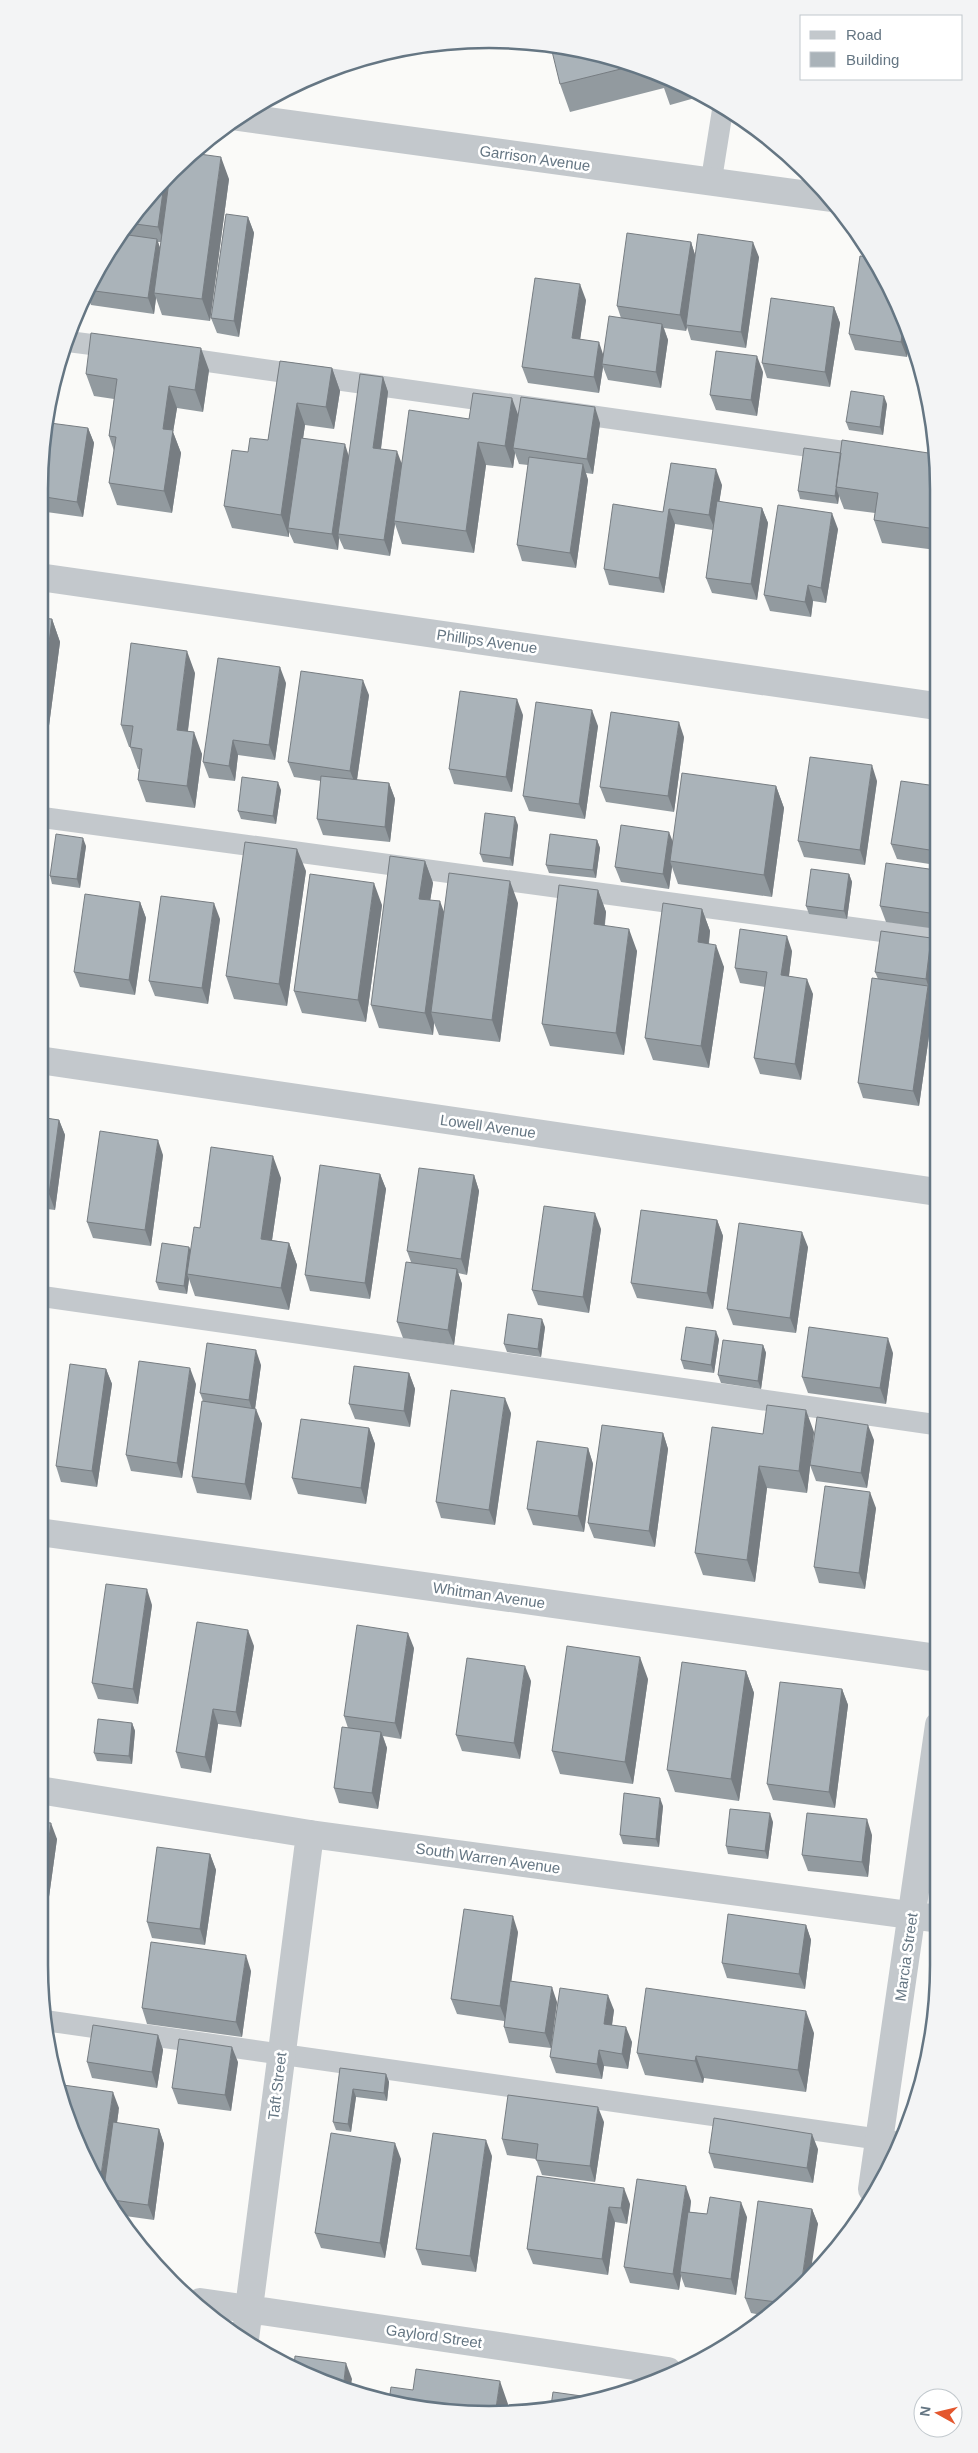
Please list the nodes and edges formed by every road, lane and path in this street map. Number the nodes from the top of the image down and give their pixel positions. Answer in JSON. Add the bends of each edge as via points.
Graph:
{"nodes":[{"id":1,"x":722,"y":114,"type":"edge"},
{"id":2,"x":248,"y":119,"type":"edge"},
{"id":3,"x":711,"y":182,"type":"junction"},
{"id":4,"x":820,"y":196,"type":"edge"},
{"id":5,"x":73,"y":342,"type":"edge"},
{"id":6,"x":886,"y":457,"type":"edge"},
{"id":7,"x":48,"y":578,"type":"edge"},
{"id":8,"x":930,"y":705,"type":"edge"},
{"id":9,"x":48,"y":817,"type":"edge"},
{"id":10,"x":930,"y":938,"type":"edge"},
{"id":11,"x":48,"y":1061,"type":"edge"},
{"id":12,"x":930,"y":1191,"type":"edge"},
{"id":13,"x":48,"y":1297,"type":"edge"},
{"id":14,"x":930,"y":1424,"type":"edge"},
{"id":15,"x":48,"y":1533,"type":"edge"},
{"id":16,"x":930,"y":1657,"type":"edge"},
{"id":17,"x":930,"y":1788,"type":"edge"},
{"id":18,"x":48,"y":1791,"type":"edge"},
{"id":19,"x":310,"y":1834,"type":"junction"},
{"id":20,"x":912,"y":1915,"type":"junction"},
{"id":21,"x":930,"y":1918,"type":"edge"},
{"id":22,"x":51,"y":2020,"type":"edge"},
{"id":23,"x":281,"y":2055,"type":"junction"},
{"id":24,"x":889,"y":2140,"type":"edge"},
{"id":25,"x":878,"y":2173,"type":"edge"},
{"id":26,"x":206,"y":2303,"type":"edge"},
{"id":27,"x":249,"y":2309,"type":"junction"},
{"id":28,"x":246,"y":2332,"type":"edge"},
{"id":29,"x":662,"y":2370,"type":"edge"}],
"edges":[{"from":1,"to":3,"type":"lane"},
{"from":2,"to":3,"type":"street","name":"Garrison Avenue"},
{"from":3,"to":4,"type":"street","name":"Garrison Avenue"},
{"from":5,"to":6,"type":"lane"},
{"from":7,"to":8,"type":"street","name":"Phillips Avenue"},
{"from":9,"to":10,"type":"lane"},
{"from":11,"to":12,"type":"street","name":"Lowell Avenue"},
{"from":13,"to":14,"type":"lane"},
{"from":15,"to":16,"type":"street","name":"Whitman Avenue"},
{"from":17,"to":20,"type":"street","name":"Marcia Street"},
{"from":18,"to":19,"type":"street","name":"South Warren Avenue"},
{"from":19,"to":20,"type":"street","name":"South Warren Avenue"},
{"from":19,"to":23,"type":"street","name":"Taft Street"},
{"from":20,"to":21,"type":"street","name":"South Warren Avenue"},
{"from":20,"to":24,"type":"street","name":"Marcia Street"},
{"from":22,"to":23,"type":"lane"},
{"from":23,"to":24,"type":"lane"},
{"from":23,"to":27,"type":"street","name":"Taft Street"},
{"from":24,"to":25,"type":"street","name":"Marcia Street"},
{"from":26,"to":27,"type":"street","name":"Gaylord Street"},
{"from":27,"to":28,"type":"street","name":"Taft Street"},
{"from":27,"to":29,"type":"street","name":"Gaylord Street"}]}
